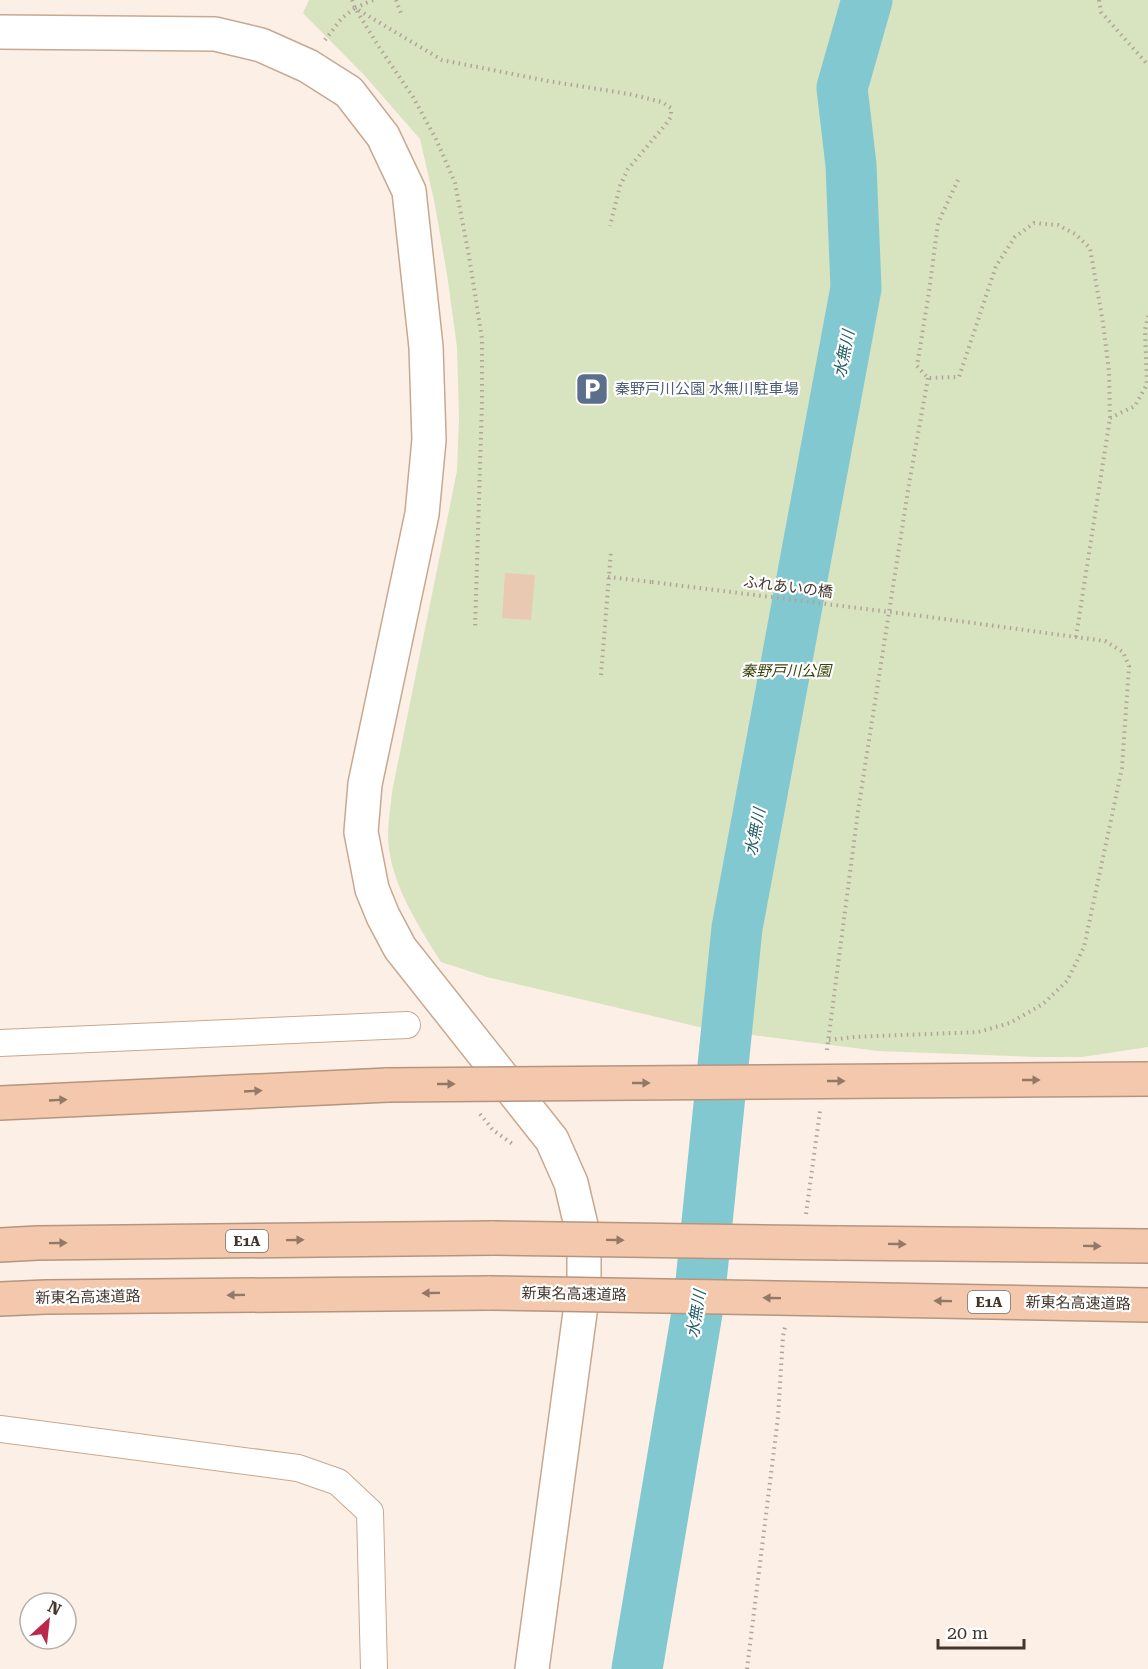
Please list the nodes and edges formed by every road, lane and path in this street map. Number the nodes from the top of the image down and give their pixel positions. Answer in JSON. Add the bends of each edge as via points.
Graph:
{"nodes":[{"id":1,"x":373,"y":0,"type":"edge"},
{"id":2,"x":396,"y":0,"type":"edge"},
{"id":3,"x":1098,"y":0,"type":"edge"},
{"id":4,"x":355,"y":8,"type":"junction"},
{"id":5,"x":402,"y":16,"type":"dead end"},
{"id":6,"x":0,"y":32,"type":"edge"},
{"id":7,"x":1148,"y":65,"type":"edge"},
{"id":8,"x":308,"y":66,"type":"junction"},
{"id":9,"x":958,"y":180,"type":"dead end"},
{"id":10,"x":610,"y":225,"type":"dead end"},
{"id":11,"x":1148,"y":316,"type":"edge"},
{"id":12,"x":928,"y":378,"type":"junction"},
{"id":13,"x":1110,"y":418,"type":"junction"},
{"id":14,"x":611,"y":551,"type":"dead end"},
{"id":15,"x":608,"y":577,"type":"junction"},
{"id":16,"x":1076,"y":637,"type":"junction"},
{"id":17,"x":601,"y":675,"type":"dead end"},
{"id":18,"x":407,"y":1025,"type":"dead end"},
{"id":19,"x":829,"y":1040,"type":"junction"},
{"id":20,"x":0,"y":1043,"type":"edge"},
{"id":21,"x":827,"y":1051,"type":"dead end"},
{"id":22,"x":1148,"y":1079,"type":"edge"},
{"id":23,"x":0,"y":1103,"type":"edge"},
{"id":24,"x":820,"y":1107,"type":"dead end"},
{"id":25,"x":807,"y":1208,"type":"dead end"},
{"id":26,"x":0,"y":1245,"type":"edge"},
{"id":27,"x":1148,"y":1246,"type":"edge"},
{"id":28,"x":0,"y":1299,"type":"edge"},
{"id":29,"x":1148,"y":1305,"type":"edge"},
{"id":30,"x":783,"y":1336,"type":"dead end"},
{"id":31,"x":0,"y":1429,"type":"edge"},
{"id":32,"x":374,"y":1669,"type":"edge"},
{"id":33,"x":532,"y":1669,"type":"edge"},
{"id":34,"x":747,"y":1669,"type":"edge"}],
"edges":[{"from":1,"to":4,"type":"path"},
{"from":2,"to":5,"type":"path"},
{"from":3,"to":7,"type":"path","via":[[1101,12]]},
{"from":4,"to":8,"type":"path","via":[[342,18]]},
{"from":4,"to":10,"type":"path","via":[[442,60],[629,94],[663,102],[671,108],[671,117],[628,169]]},
{"from":6,"to":8,"type":"street","via":[[215,34],[261,45]]},
{"from":8,"to":33,"type":"street","via":[[349,92],[383,136],[409,191],[426,347],[429,440],[422,514],[365,784],[361,832],[372,890],[400,948],[552,1140],[571,1183],[584,1238],[584,1283]]},
{"from":9,"to":12,"type":"path","via":[[938,223],[917,366]]},
{"from":11,"to":13,"type":"path","via":[[1147,384],[1135,406]]},
{"from":12,"to":13,"type":"path","via":[[959,377],[996,266],[1015,237],[1034,223],[1058,225],[1090,248],[1103,323]]},
{"from":12,"to":19,"type":"path","via":[[858,812]]},
{"from":13,"to":16,"type":"path"},
{"from":14,"to":15,"type":"path"},
{"from":15,"to":16,"type":"path","name":"ふれあいの橋","bridge":true},
{"from":15,"to":17,"type":"path"},
{"from":16,"to":19,"type":"path","name":"ふれあいの橋","via":[[1105,641],[1123,652],[1129,666],[1122,768],[1084,947],[1067,981],[1043,1004],[1010,1023],[978,1032]]},
{"from":18,"to":20,"type":"street"},
{"from":19,"to":21,"type":"path"},
{"from":23,"to":22,"type":"highway","one_way":true,"bridge":true,"via":[[388,1085]]},
{"from":24,"to":25,"type":"path"},
{"from":26,"to":27,"type":"highway","number":"E1A","one_way":true,"bridge":true,"via":[[494,1238]]},
{"from":29,"to":28,"type":"highway","name":"新東名高速道路","number":"E1A","one_way":true,"bridge":true,"via":[[490,1293]]},
{"from":30,"to":34,"type":"path","via":[[778,1417]]},
{"from":31,"to":32,"type":"street","via":[[298,1468],[338,1482],[370,1512]]}]}
